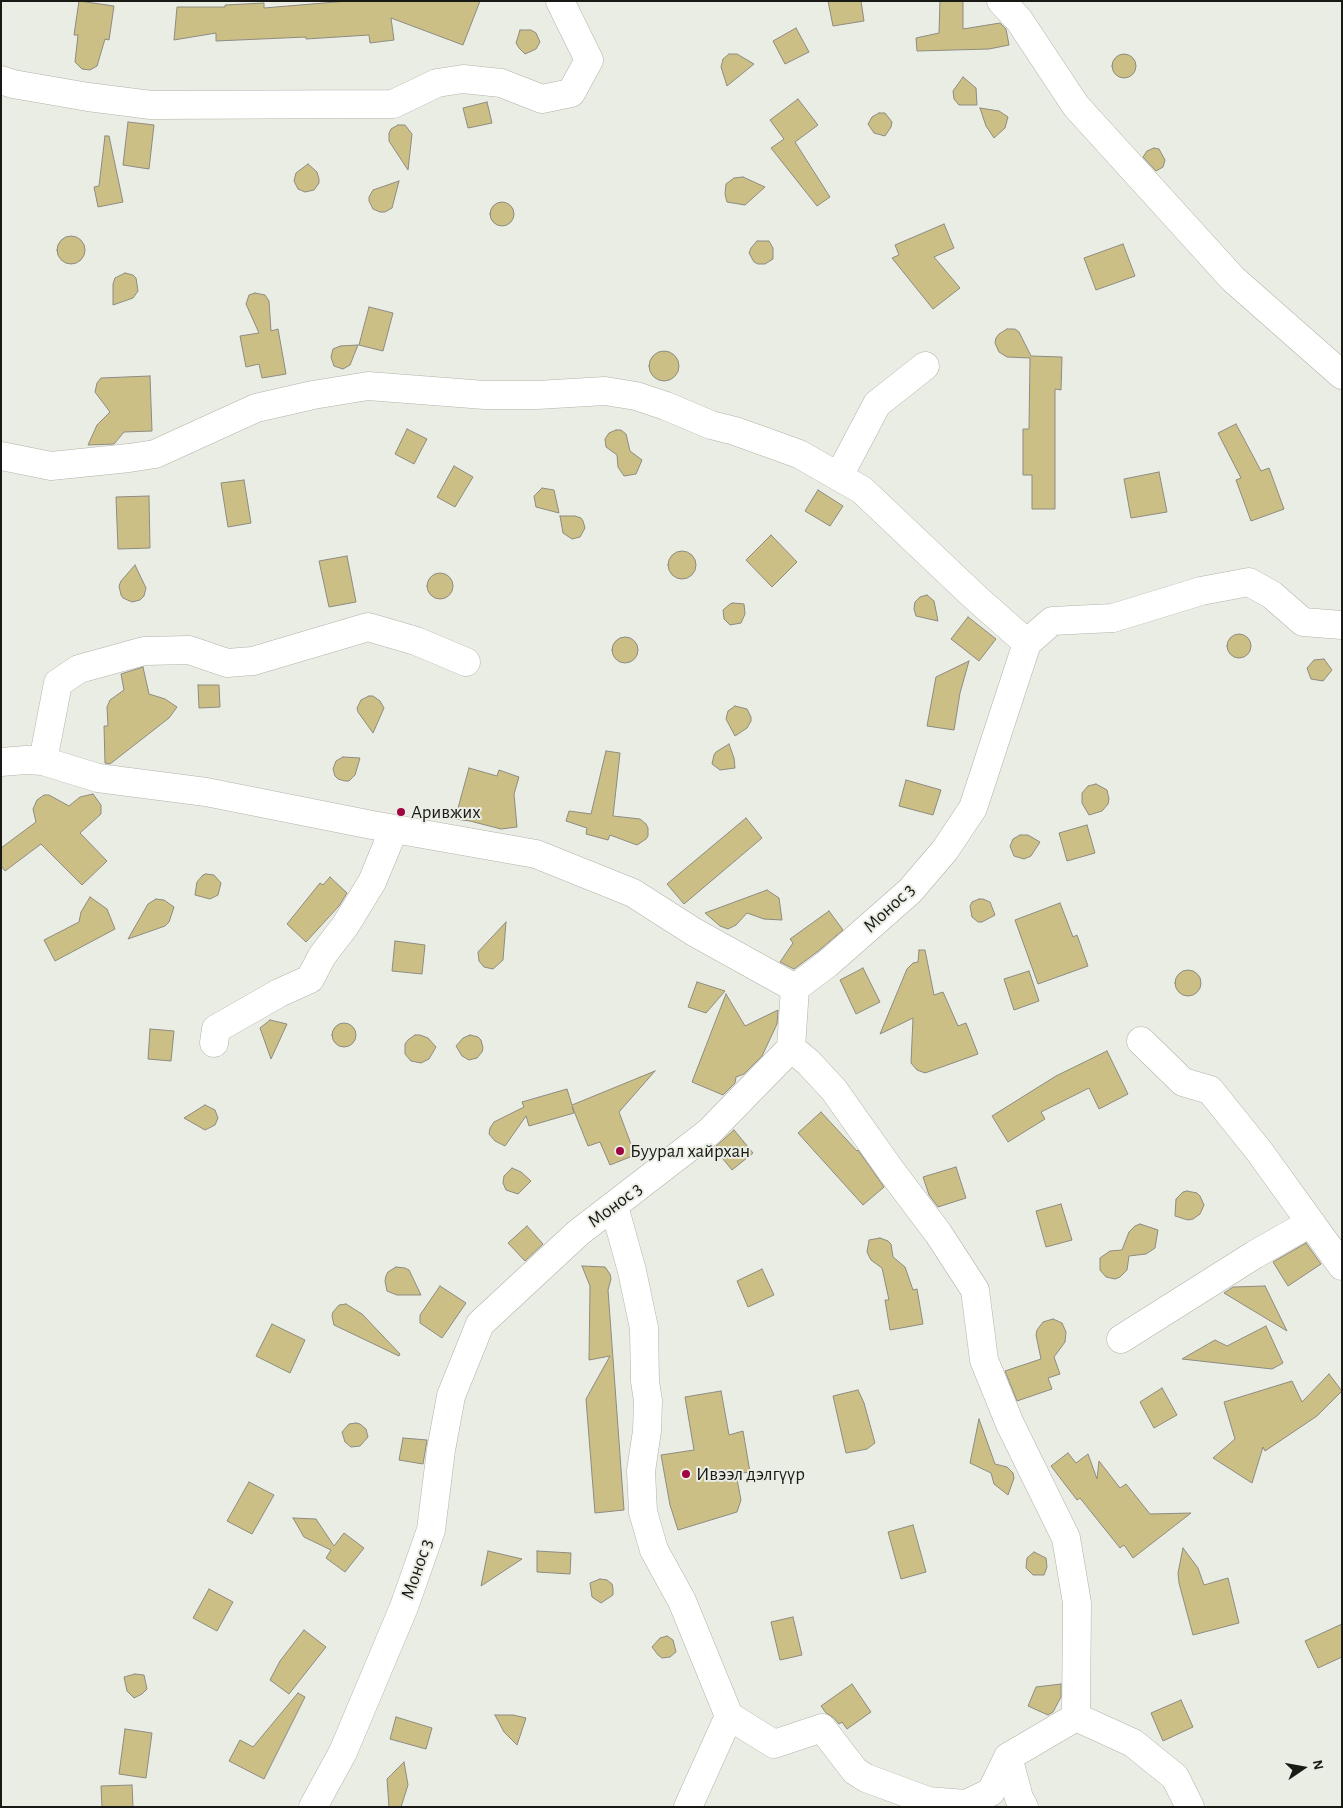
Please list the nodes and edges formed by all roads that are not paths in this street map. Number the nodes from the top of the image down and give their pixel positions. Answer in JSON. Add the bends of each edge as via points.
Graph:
{"nodes":[{"id":1,"x":560,"y":1,"type":"edge"},
{"id":2,"x":1001,"y":1,"type":"edge"},
{"id":3,"x":1,"y":80,"type":"edge"},
{"id":4,"x":926,"y":366,"type":"dead end"},
{"id":5,"x":1342,"y":375,"type":"edge"},
{"id":6,"x":1,"y":456,"type":"edge"},
{"id":7,"x":839,"y":476,"type":"junction"},
{"id":8,"x":1342,"y":625,"type":"edge"},
{"id":9,"x":1028,"y":643,"type":"junction"},
{"id":10,"x":466,"y":662,"type":"dead end"},
{"id":11,"x":43,"y":761,"type":"junction"},
{"id":12,"x":1,"y":762,"type":"edge"},
{"id":13,"x":394,"y":829,"type":"junction"},
{"id":14,"x":795,"y":988,"type":"junction"},
{"id":15,"x":1141,"y":1041,"type":"dead end"},
{"id":16,"x":214,"y":1043,"type":"dead end"},
{"id":17,"x":791,"y":1048,"type":"junction"},
{"id":18,"x":614,"y":1206,"type":"junction"},
{"id":19,"x":1310,"y":1222,"type":"junction"},
{"id":20,"x":1342,"y":1266,"type":"edge"},
{"id":21,"x":1121,"y":1338,"type":"dead end"},
{"id":22,"x":729,"y":1716,"type":"junction"},
{"id":23,"x":1076,"y":1718,"type":"junction"},
{"id":24,"x":1008,"y":1756,"type":"junction"},
{"id":25,"x":313,"y":1807,"type":"edge"},
{"id":26,"x":688,"y":1807,"type":"edge"},
{"id":27,"x":1024,"y":1807,"type":"edge"},
{"id":28,"x":1190,"y":1807,"type":"edge"}],
"edges":[{"from":1,"to":3,"type":"street","via":[[589,60],[571,92],[542,99],[502,83],[463,80],[437,83],[394,104],[152,105],[88,97]]},
{"from":2,"to":5,"type":"street","via":[[1019,20],[1076,106],[1233,279]]},
{"from":4,"to":7,"type":"street","via":[[877,404]]},
{"from":6,"to":7,"type":"street","via":[[51,466],[155,454],[256,408],[368,386],[486,395],[605,391],[636,396],[799,454]]},
{"from":7,"to":9,"type":"street","via":[[862,490]]},
{"from":8,"to":9,"type":"street","via":[[1303,622],[1272,595],[1249,582],[1201,591],[1112,618],[1052,621]]},
{"from":9,"to":14,"type":"street","name":"Монос 3","via":[[974,808],[945,850],[910,891]]},
{"from":10,"to":11,"type":"street","via":[[416,641],[368,627],[253,661],[227,663],[189,650],[144,651],[79,669],[58,683]]},
{"from":11,"to":12,"type":"street"},
{"from":11,"to":13,"type":"street","via":[[98,778],[206,792]]},
{"from":13,"to":14,"type":"street","via":[[536,854],[633,893],[694,932]]},
{"from":13,"to":16,"type":"street","via":[[372,882],[310,979],[216,1030]]},
{"from":14,"to":17,"type":"street"},
{"from":15,"to":19,"type":"street","via":[[1183,1082],[1210,1090]]},
{"from":17,"to":18,"type":"street","name":"Монос 3","via":[[708,1132]]},
{"from":17,"to":23,"type":"street","via":[[834,1090],[938,1233],[975,1290],[984,1360],[1010,1424],[1066,1538],[1077,1603]]},
{"from":18,"to":22,"type":"street","via":[[644,1328],[648,1401],[642,1471],[644,1512],[654,1550],[682,1601]]},
{"from":18,"to":25,"type":"street","name":"Монос 3","via":[[578,1233],[480,1324],[451,1396],[431,1530],[404,1607],[343,1752]]},
{"from":19,"to":20,"type":"street"},
{"from":19,"to":21,"type":"street"},
{"from":22,"to":24,"type":"street","via":[[774,1744],[822,1728],[855,1771],[928,1801],[966,1804],[991,1792]]},
{"from":22,"to":26,"type":"street"},
{"from":23,"to":24,"type":"street"},
{"from":23,"to":28,"type":"street","via":[[1134,1743],[1175,1777]]},
{"from":24,"to":27,"type":"street"}]}
